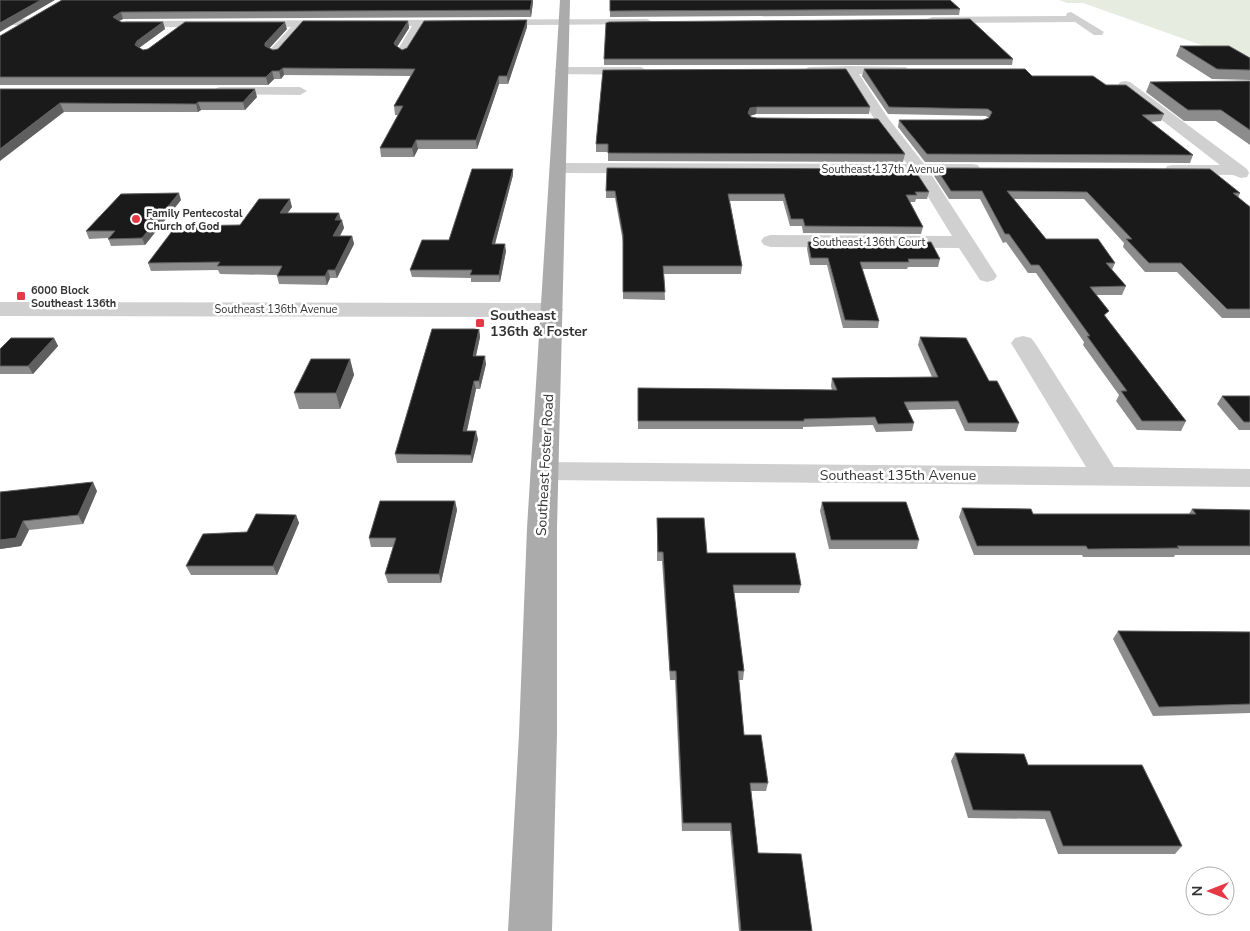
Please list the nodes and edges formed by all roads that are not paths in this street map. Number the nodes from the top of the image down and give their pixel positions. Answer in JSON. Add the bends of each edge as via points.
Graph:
{"nodes":[{"id":1,"x":565,"y":0,"type":"edge"},
{"id":2,"x":922,"y":20,"type":"edge"},
{"id":3,"x":0,"y":22,"type":"edge"},
{"id":4,"x":564,"y":22,"type":"junction"},
{"id":5,"x":659,"y":22,"type":"edge"},
{"id":6,"x":420,"y":23,"type":"junction"},
{"id":7,"x":123,"y":24,"type":"edge"},
{"id":8,"x":183,"y":24,"type":"junction"},
{"id":9,"x":302,"y":24,"type":"junction"},
{"id":10,"x":1098,"y":32,"type":"dead end"},
{"id":11,"x":6,"y":35,"type":"edge"},
{"id":12,"x":168,"y":35,"type":"edge"},
{"id":13,"x":403,"y":51,"type":"edge"},
{"id":14,"x":274,"y":52,"type":"edge"},
{"id":15,"x":800,"y":70,"type":"edge"},
{"id":16,"x":850,"y":70,"type":"junction"},
{"id":17,"x":919,"y":70,"type":"edge"},
{"id":18,"x":562,"y":71,"type":"junction"},
{"id":19,"x":652,"y":71,"type":"edge"},
{"id":20,"x":1144,"y":85,"type":"dead end"},
{"id":21,"x":204,"y":91,"type":"edge"},
{"id":22,"x":300,"y":91,"type":"dead end"},
{"id":23,"x":862,"y":120,"type":"edge"},
{"id":24,"x":882,"y":120,"type":"junction"},
{"id":25,"x":901,"y":120,"type":"edge"},
{"id":26,"x":559,"y":168,"type":"junction"},
{"id":27,"x":919,"y":169,"type":"junction"},
{"id":28,"x":988,"y":169,"type":"edge"},
{"id":29,"x":1156,"y":170,"type":"edge"},
{"id":30,"x":1243,"y":175,"type":"edge"},
{"id":31,"x":771,"y":241,"type":"dead end"},
{"id":32,"x":966,"y":242,"type":"junction"},
{"id":33,"x":987,"y":276,"type":"dead end"},
{"id":34,"x":0,"y":309,"type":"edge"},
{"id":35,"x":552,"y":310,"type":"junction"},
{"id":36,"x":1023,"y":343,"type":"dead end"},
{"id":37,"x":546,"y":471,"type":"junction"},
{"id":38,"x":1105,"y":476,"type":"junction"},
{"id":39,"x":1250,"y":478,"type":"edge"},
{"id":40,"x":530,"y":931,"type":"edge"}],
"edges":[{"from":1,"to":4,"type":"main road","name":"Southeast Foster Road"},
{"from":2,"to":10,"type":"street","via":[[1074,17]]},
{"from":3,"to":11,"type":"street","via":[[33,20]]},
{"from":4,"to":5,"type":"street"},
{"from":4,"to":6,"type":"street"},
{"from":4,"to":18,"type":"main road","name":"Southeast Foster Road"},
{"from":6,"to":9,"type":"street"},
{"from":6,"to":13,"type":"street"},
{"from":7,"to":8,"type":"street"},
{"from":8,"to":9,"type":"street"},
{"from":8,"to":12,"type":"street"},
{"from":9,"to":14,"type":"street"},
{"from":15,"to":16,"type":"street"},
{"from":16,"to":17,"type":"street"},
{"from":16,"to":24,"type":"street"},
{"from":18,"to":19,"type":"street"},
{"from":18,"to":26,"type":"main road","name":"Southeast Foster Road"},
{"from":20,"to":30,"type":"street","via":[[1125,85]]},
{"from":21,"to":22,"type":"street"},
{"from":23,"to":24,"type":"street"},
{"from":24,"to":25,"type":"street"},
{"from":24,"to":27,"type":"street"},
{"from":26,"to":27,"type":"street","name":"Southeast 137th Avenue"},
{"from":26,"to":35,"type":"main road","name":"Southeast Foster Road"},
{"from":27,"to":28,"type":"street","name":"Southeast 137th Avenue"},
{"from":27,"to":32,"type":"street"},
{"from":29,"to":30,"type":"street"},
{"from":31,"to":32,"type":"street","name":"Southeast 136th Court"},
{"from":32,"to":33,"type":"street"},
{"from":34,"to":35,"type":"street","name":"Southeast 136th Avenue"},
{"from":35,"to":37,"type":"main road","name":"Southeast Foster Road"},
{"from":36,"to":38,"type":"street"},
{"from":37,"to":38,"type":"street","name":"Southeast 135th Avenue"},
{"from":37,"to":40,"type":"main road","name":"Southeast Foster Road"},
{"from":38,"to":39,"type":"street","name":"Southeast 135th Avenue"}]}
